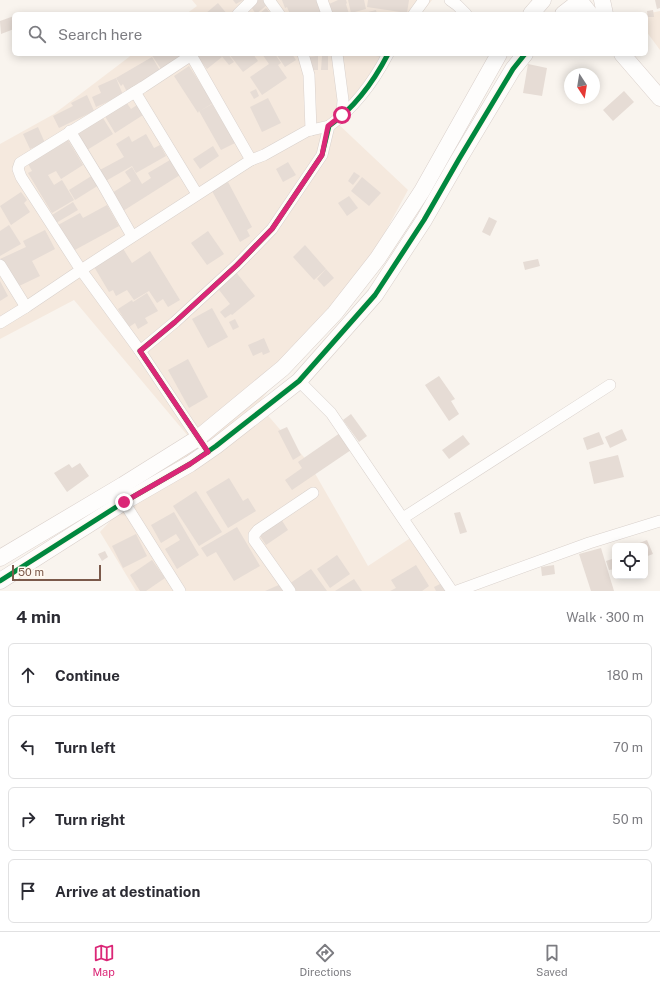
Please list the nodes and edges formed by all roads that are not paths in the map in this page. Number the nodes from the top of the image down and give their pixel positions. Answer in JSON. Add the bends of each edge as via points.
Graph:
{"nodes":[{"id":1,"x":252,"y":0,"type":"edge"},
{"id":2,"x":269,"y":0,"type":"edge"},
{"id":3,"x":322,"y":0,"type":"edge"},
{"id":4,"x":424,"y":0,"type":"edge"},
{"id":5,"x":450,"y":0,"type":"edge"},
{"id":6,"x":543,"y":0,"type":"edge"},
{"id":7,"x":580,"y":0,"type":"edge"},
{"id":8,"x":602,"y":0,"type":"edge"},
{"id":9,"x":240,"y":12,"type":"edge"},
{"id":10,"x":278,"y":12,"type":"edge"},
{"id":11,"x":326,"y":12,"type":"edge"},
{"id":12,"x":415,"y":12,"type":"edge"},
{"id":13,"x":464,"y":12,"type":"edge"},
{"id":14,"x":533,"y":12,"type":"edge"},
{"id":15,"x":565,"y":12,"type":"edge"},
{"id":16,"x":589,"y":12,"type":"edge"},
{"id":17,"x":605,"y":12,"type":"edge"},
{"id":18,"x":190,"y":56,"type":"edge"},
{"id":19,"x":193,"y":56,"type":"edge"},
{"id":20,"x":304,"y":56,"type":"edge"},
{"id":21,"x":338,"y":56,"type":"edge"},
{"id":22,"x":387,"y":56,"type":"edge"},
{"id":23,"x":498,"y":56,"type":"edge"},
{"id":24,"x":523,"y":56,"type":"edge"},
{"id":25,"x":624,"y":56,"type":"edge"},
{"id":26,"x":135,"y":92,"type":"junction"},
{"id":27,"x":660,"y":98,"type":"edge"},
{"id":28,"x":342,"y":115,"type":"junction"},
{"id":29,"x":328,"y":126,"type":"junction"},
{"id":30,"x":311,"y":130,"type":"junction"},
{"id":31,"x":70,"y":131,"type":"junction"},
{"id":32,"x":251,"y":160,"type":"junction"},
{"id":33,"x":197,"y":194,"type":"junction"},
{"id":34,"x":132,"y":236,"type":"junction"},
{"id":35,"x":0,"y":265,"type":"edge"},
{"id":36,"x":81,"y":270,"type":"junction"},
{"id":37,"x":26,"y":307,"type":"junction"},
{"id":38,"x":0,"y":323,"type":"edge"},
{"id":39,"x":140,"y":351,"type":"junction"},
{"id":40,"x":299,"y":381,"type":"junction"},
{"id":41,"x":610,"y":386,"type":"dead end"},
{"id":42,"x":198,"y":438,"type":"junction"},
{"id":43,"x":208,"y":452,"type":"junction"},
{"id":44,"x":314,"y":493,"type":"dead end"},
{"id":45,"x":124,"y":502,"type":"junction"},
{"id":46,"x":403,"y":518,"type":"junction"},
{"id":47,"x":660,"y":521,"type":"edge"},
{"id":48,"x":0,"y":558,"type":"edge"},
{"id":49,"x":0,"y":581,"type":"edge"},
{"id":50,"x":180,"y":591,"type":"edge"},
{"id":51,"x":290,"y":591,"type":"edge"},
{"id":52,"x":452,"y":591,"type":"edge"},
{"id":53,"x":457,"y":591,"type":"edge"}],
"edges":[{"from":1,"to":9,"type":"street"},
{"from":2,"to":10,"type":"street"},
{"from":3,"to":11,"type":"street"},
{"from":4,"to":12,"type":"street"},
{"from":5,"to":13,"type":"street"},
{"from":6,"to":14,"type":"street"},
{"from":7,"to":15,"type":"street"},
{"from":7,"to":16,"type":"street"},
{"from":8,"to":17,"type":"street"},
{"from":18,"to":26,"type":"street"},
{"from":19,"to":32,"type":"street"},
{"from":20,"to":30,"type":"street","via":[[309,76]]},
{"from":21,"to":28,"type":"street"},
{"from":22,"to":28,"type":"street","via":[[366,90]]},
{"from":23,"to":42,"type":"street","via":[[422,191],[378,258],[335,313],[283,368]]},
{"from":24,"to":40,"type":"street","via":[[424,220],[375,295]]},
{"from":25,"to":27,"type":"street"},
{"from":26,"to":31,"type":"street"},
{"from":26,"to":33,"type":"street"},
{"from":28,"to":29,"type":"street"},
{"from":29,"to":30,"type":"street"},
{"from":29,"to":39,"type":"street","via":[[322,155],[272,229],[237,265]]},
{"from":30,"to":32,"type":"street"},
{"from":31,"to":34,"type":"street"},
{"from":31,"to":36,"type":"street","via":[[20,163],[18,169]]},
{"from":32,"to":33,"type":"street"},
{"from":33,"to":34,"type":"street"},
{"from":34,"to":36,"type":"street"},
{"from":35,"to":37,"type":"street"},
{"from":36,"to":37,"type":"street"},
{"from":36,"to":39,"type":"street"},
{"from":37,"to":38,"type":"street"},
{"from":39,"to":42,"type":"street"},
{"from":40,"to":43,"type":"street"},
{"from":40,"to":46,"type":"street","via":[[331,413]]},
{"from":41,"to":46,"type":"street"},
{"from":42,"to":43,"type":"street"},
{"from":42,"to":48,"type":"street"},
{"from":43,"to":45,"type":"street"},
{"from":44,"to":51,"type":"street","via":[[254,535],[254,540]]},
{"from":45,"to":49,"type":"street"},
{"from":45,"to":50,"type":"street"},
{"from":46,"to":52,"type":"street"},
{"from":47,"to":53,"type":"street","via":[[589,543]]}]}
